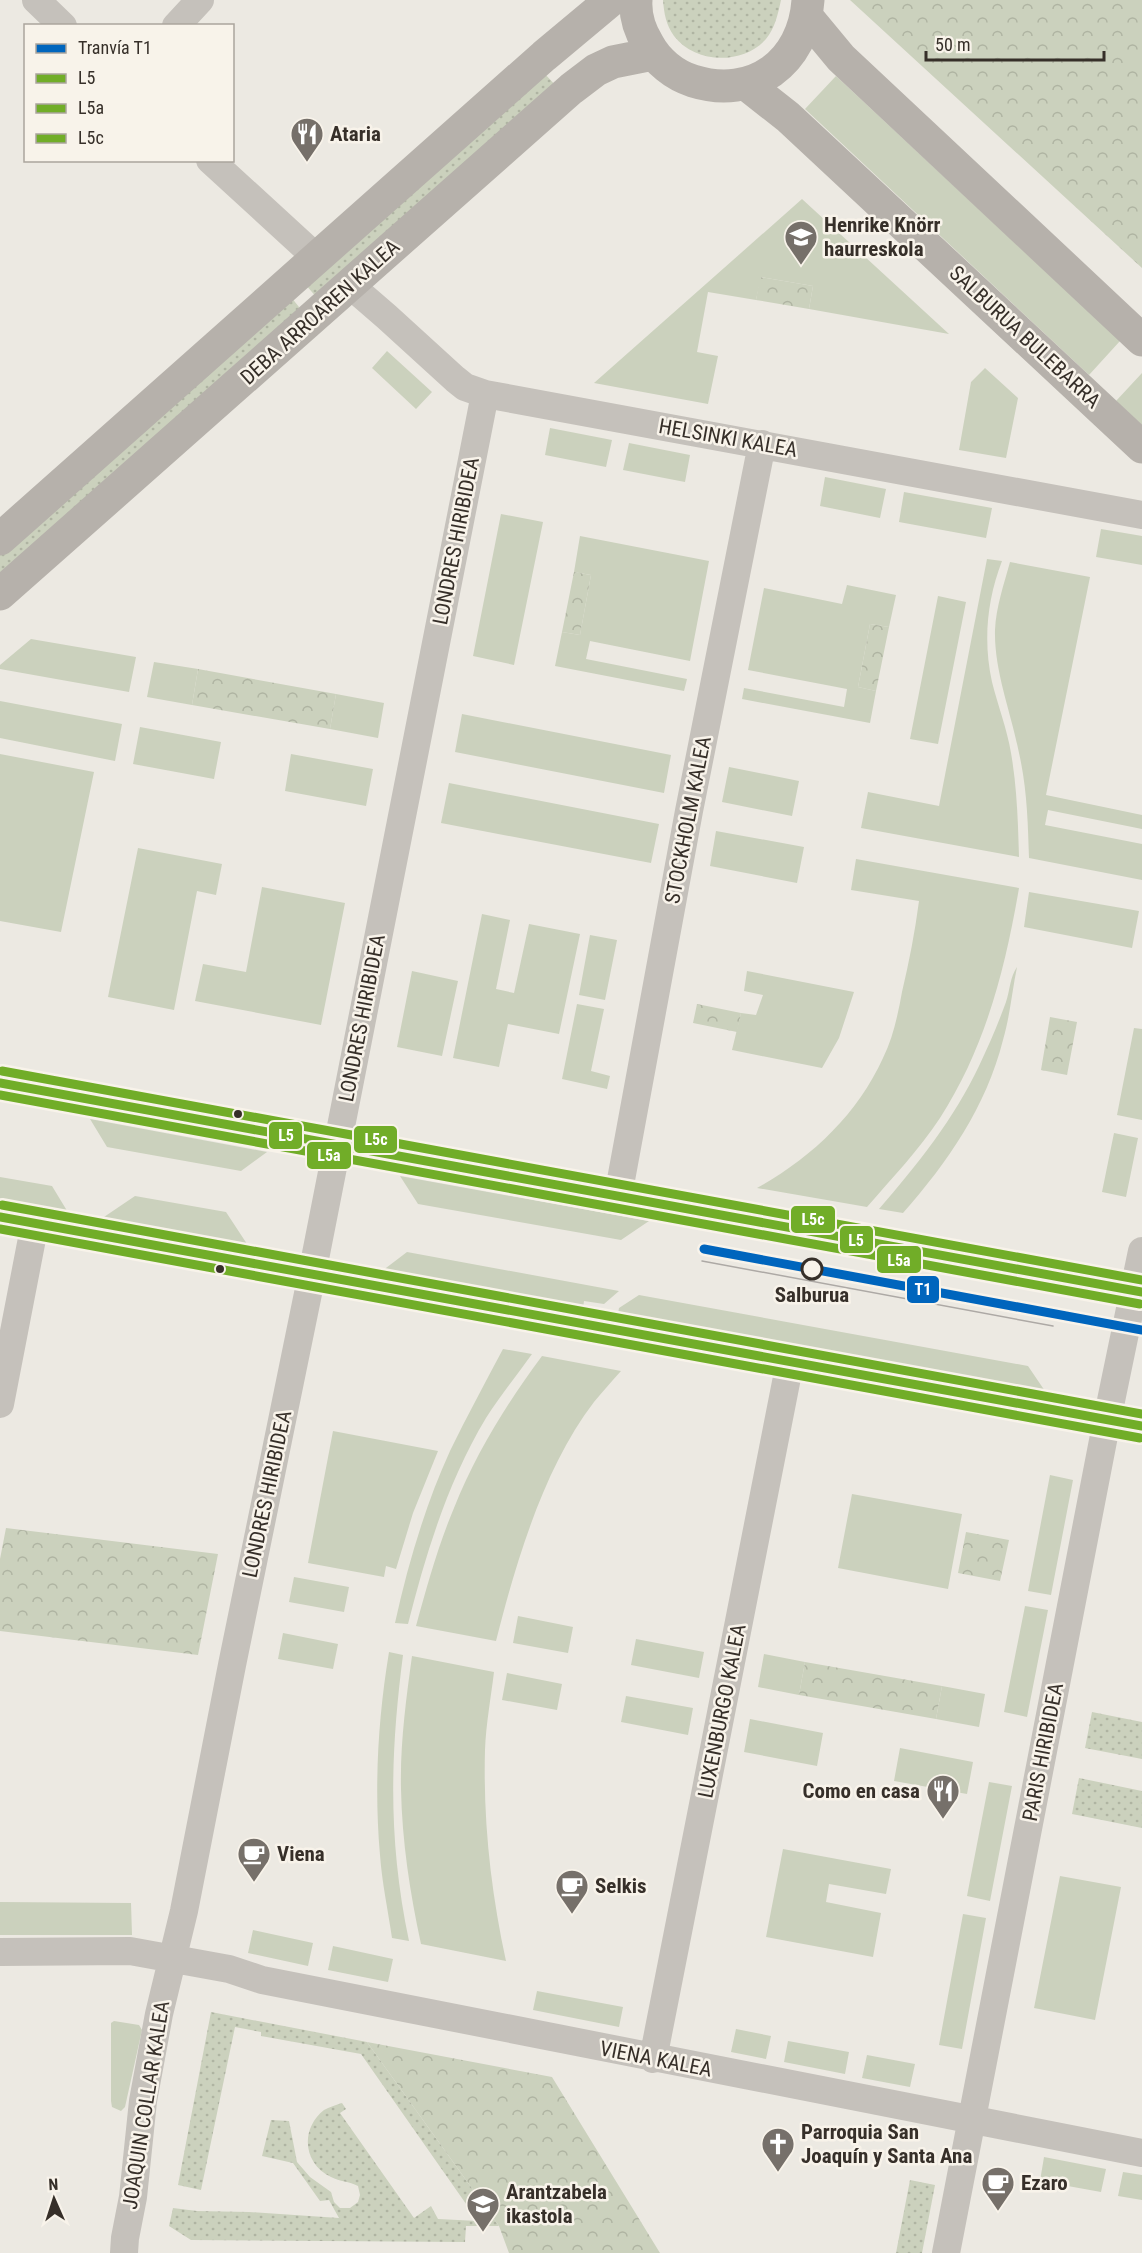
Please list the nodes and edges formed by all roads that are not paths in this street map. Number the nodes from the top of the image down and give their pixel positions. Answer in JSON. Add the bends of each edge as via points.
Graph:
{"nodes":[{"id":1,"x":36,"y":0,"type":"edge"},
{"id":2,"x":200,"y":0,"type":"edge"},
{"id":3,"x":611,"y":0,"type":"edge"},
{"id":4,"x":636,"y":0,"type":"edge"},
{"id":5,"x":808,"y":8,"type":"edge"},
{"id":6,"x":61,"y":24,"type":"edge"},
{"id":7,"x":178,"y":24,"type":"edge"},
{"id":8,"x":653,"y":54,"type":"junction"},
{"id":9,"x":746,"y":84,"type":"junction"},
{"id":10,"x":212,"y":162,"type":"edge"},
{"id":11,"x":317,"y":258,"type":"junction"},
{"id":12,"x":350,"y":285,"type":"junction"},
{"id":13,"x":1142,"y":340,"type":"edge"},
{"id":14,"x":484,"y":394,"type":"junction"},
{"id":15,"x":762,"y":444,"type":"junction"},
{"id":16,"x":1142,"y":447,"type":"edge"},
{"id":17,"x":1142,"y":515,"type":"edge"},
{"id":18,"x":0,"y":539,"type":"edge"},
{"id":19,"x":0,"y":594,"type":"edge"},
{"id":20,"x":0,"y":1083,"type":"edge"},
{"id":21,"x":337,"y":1144,"type":"junction"},
{"id":22,"x":618,"y":1196,"type":"junction"},
{"id":23,"x":0,"y":1217,"type":"edge"},
{"id":24,"x":34,"y":1223,"type":"junction"},
{"id":25,"x":1142,"y":1251,"type":"edge"},
{"id":26,"x":312,"y":1274,"type":"junction"},
{"id":27,"x":1138,"y":1292,"type":"edge"},
{"id":28,"x":790,"y":1362,"type":"junction"},
{"id":29,"x":0,"y":1404,"type":"edge"},
{"id":30,"x":1107,"y":1420,"type":"junction"},
{"id":31,"x":1142,"y":1426,"type":"edge"},
{"id":32,"x":0,"y":1952,"type":"edge"},
{"id":33,"x":172,"y":1959,"type":"junction"},
{"id":34,"x":653,"y":2059,"type":"junction"},
{"id":35,"x":973,"y":2122,"type":"junction"},
{"id":36,"x":1142,"y":2153,"type":"edge"},
{"id":37,"x":124,"y":2253,"type":"edge"},
{"id":38,"x":946,"y":2253,"type":"edge"}],
"edges":[{"from":1,"to":6,"type":"street"},
{"from":2,"to":7,"type":"street"},
{"from":3,"to":11,"type":"main road","name":"DEBA ARROAREN KALEA"},
{"from":4,"to":8,"type":"main road","via":[[640,30]]},
{"from":5,"to":9,"type":"main road","via":[[800,39],[786,59]]},
{"from":5,"to":13,"type":"main road","via":[[841,58]]},
{"from":8,"to":9,"type":"main road","via":[[679,76],[712,87]]},
{"from":8,"to":12,"type":"main road","name":"DEBA ARROAREN KALEA","via":[[613,62],[571,89]]},
{"from":9,"to":16,"type":"main road","name":"SALBURUA BULEBARRA","via":[[788,117]]},
{"from":10,"to":11,"type":"street"},
{"from":11,"to":18,"type":"main road","name":"DEBA ARROAREN KALEA"},
{"from":12,"to":14,"type":"street","name":"HELSINKI KALEA","via":[[455,379]]},
{"from":12,"to":19,"type":"main road","name":"DEBA ARROAREN KALEA"},
{"from":14,"to":15,"type":"street","name":"HELSINKI KALEA"},
{"from":14,"to":21,"type":"street","name":"LONDRES HIRIBIDEA"},
{"from":15,"to":17,"type":"street","name":"HELSINKI KALEA"},
{"from":15,"to":22,"type":"street","name":"STOCKHOLM KALEA"},
{"from":20,"to":21,"type":"street"},
{"from":21,"to":22,"type":"street"},
{"from":21,"to":26,"type":"street","name":"LONDRES HIRIBIDEA"},
{"from":22,"to":27,"type":"street"},
{"from":23,"to":24,"type":"street"},
{"from":24,"to":26,"type":"street"},
{"from":24,"to":29,"type":"street"},
{"from":25,"to":27,"type":"street","name":"PARIS HIRIBIDEA"},
{"from":26,"to":28,"type":"street"},
{"from":26,"to":33,"type":"street","name":"LONDRES HIRIBIDEA"},
{"from":27,"to":30,"type":"street","name":"PARIS HIRIBIDEA"},
{"from":28,"to":30,"type":"street"},
{"from":28,"to":34,"type":"street","name":"LUXENBURGO KALEA"},
{"from":30,"to":31,"type":"street"},
{"from":30,"to":35,"type":"street","name":"PARIS HIRIBIDEA"},
{"from":32,"to":33,"type":"street","name":"VIENA KALEA","via":[[130,1951]]},
{"from":33,"to":34,"type":"street","name":"VIENA KALEA"},
{"from":33,"to":37,"type":"street","name":"JOAQUIN COLLAR KALEA","via":[[143,2101]]},
{"from":34,"to":35,"type":"street","name":"VIENA KALEA"},
{"from":35,"to":36,"type":"street","name":"VIENA KALEA"},
{"from":35,"to":38,"type":"street","name":"PARIS HIRIBIDEA"}]}
